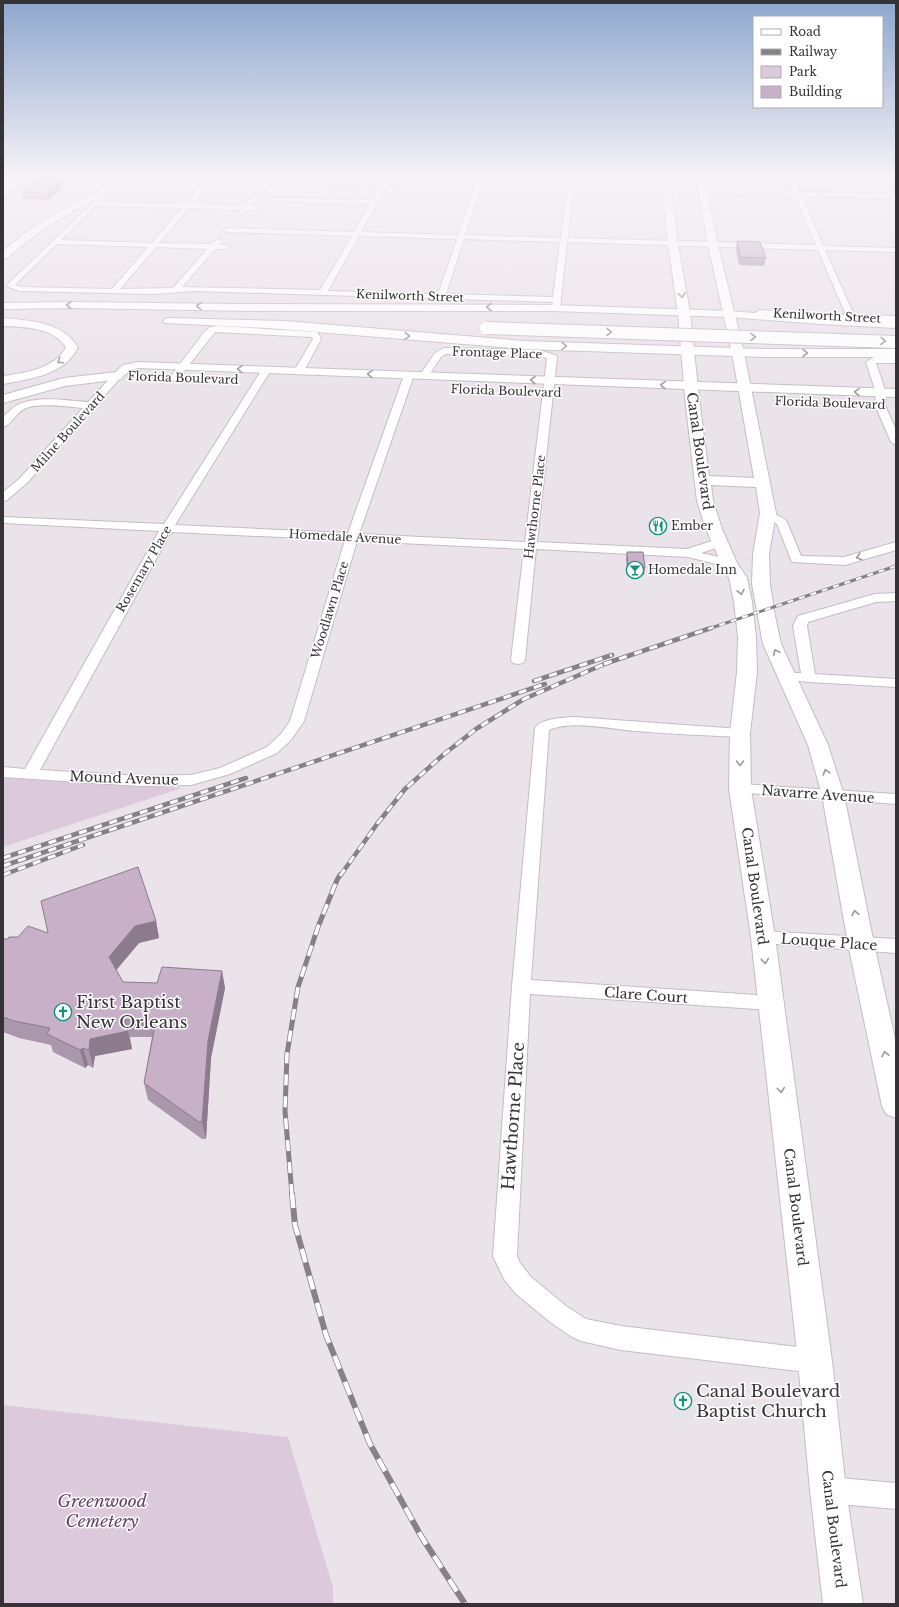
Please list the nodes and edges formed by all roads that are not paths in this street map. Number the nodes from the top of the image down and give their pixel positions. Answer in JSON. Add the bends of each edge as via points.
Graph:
{"nodes":[{"id":1,"x":47,"y":249,"type":"edge"},
{"id":2,"x":151,"y":249,"type":"edge"},
{"id":3,"x":211,"y":249,"type":"edge"},
{"id":4,"x":224,"y":249,"type":"edge"},
{"id":5,"x":347,"y":249,"type":"edge"},
{"id":6,"x":456,"y":249,"type":"edge"},
{"id":7,"x":563,"y":249,"type":"edge"},
{"id":8,"x":674,"y":249,"type":"edge"},
{"id":9,"x":714,"y":249,"type":"edge"},
{"id":10,"x":821,"y":249,"type":"edge"},
{"id":11,"x":858,"y":249,"type":"edge"},
{"id":12,"x":896,"y":250,"type":"edge"},
{"id":13,"x":191,"y":272,"type":"junction"},
{"id":14,"x":114,"y":291,"type":"junction"},
{"id":15,"x":175,"y":291,"type":"junction"},
{"id":16,"x":323,"y":293,"type":"junction"},
{"id":17,"x":441,"y":296,"type":"junction"},
{"id":18,"x":556,"y":304,"type":"junction"},
{"id":19,"x":3,"y":306,"type":"edge"},
{"id":20,"x":238,"y":307,"type":"junction"},
{"id":21,"x":684,"y":313,"type":"junction"},
{"id":22,"x":759,"y":313,"type":"dead end"},
{"id":23,"x":729,"y":314,"type":"junction"},
{"id":24,"x":3,"y":316,"type":"edge"},
{"id":25,"x":851,"y":318,"type":"junction"},
{"id":26,"x":896,"y":319,"type":"edge"},
{"id":27,"x":56,"y":320,"type":"dead end"},
{"id":28,"x":157,"y":321,"type":"dead end"},
{"id":29,"x":3,"y":322,"type":"edge"},
{"id":30,"x":487,"y":322,"type":"junction"},
{"id":31,"x":270,"y":324,"type":"junction"},
{"id":32,"x":896,"y":324,"type":"edge"},
{"id":33,"x":471,"y":327,"type":"dead end"},
{"id":34,"x":896,"y":330,"type":"edge"},
{"id":35,"x":896,"y":342,"type":"edge"},
{"id":36,"x":687,"y":352,"type":"junction"},
{"id":37,"x":738,"y":353,"type":"junction"},
{"id":38,"x":896,"y":353,"type":"edge"},
{"id":39,"x":549,"y":355,"type":"joint"},
{"id":40,"x":896,"y":360,"type":"edge"},
{"id":41,"x":132,"y":366,"type":"joint"},
{"id":42,"x":183,"y":366,"type":"junction"},
{"id":43,"x":266,"y":370,"type":"junction"},
{"id":44,"x":299,"y":371,"type":"junction"},
{"id":45,"x":409,"y":375,"type":"junction"},
{"id":46,"x":117,"y":376,"type":"junction"},
{"id":47,"x":424,"y":376,"type":"junction"},
{"id":48,"x":138,"y":377,"type":"dead end"},
{"id":49,"x":160,"y":378,"type":"dead end"},
{"id":50,"x":174,"y":378,"type":"junction"},
{"id":51,"x":189,"y":379,"type":"dead end"},
{"id":52,"x":3,"y":380,"type":"edge"},
{"id":53,"x":235,"y":380,"type":"dead end"},
{"id":54,"x":258,"y":381,"type":"junction"},
{"id":55,"x":314,"y":383,"type":"dead end"},
{"id":56,"x":549,"y":389,"type":"junction"},
{"id":57,"x":817,"y":391,"type":"junction"},
{"id":58,"x":896,"y":393,"type":"edge"},
{"id":59,"x":692,"y":395,"type":"junction"},
{"id":60,"x":747,"y":397,"type":"junction"},
{"id":61,"x":3,"y":399,"type":"edge"},
{"id":62,"x":880,"y":399,"type":"junction"},
{"id":63,"x":821,"y":402,"type":"dead end"},
{"id":64,"x":865,"y":404,"type":"dead end"},
{"id":65,"x":92,"y":405,"type":"junction"},
{"id":66,"x":896,"y":405,"type":"edge"},
{"id":67,"x":3,"y":424,"type":"edge"},
{"id":68,"x":896,"y":442,"type":"edge"},
{"id":69,"x":702,"y":480,"type":"junction"},
{"id":70,"x":763,"y":483,"type":"junction"},
{"id":71,"x":3,"y":498,"type":"edge"},
{"id":72,"x":768,"y":513,"type":"junction"},
{"id":73,"x":3,"y":520,"type":"edge"},
{"id":74,"x":167,"y":528,"type":"junction"},
{"id":75,"x":352,"y":537,"type":"junction"},
{"id":76,"x":531,"y":546,"type":"junction"},
{"id":77,"x":896,"y":546,"type":"edge"},
{"id":78,"x":725,"y":552,"type":"junction"},
{"id":79,"x":688,"y":553,"type":"junction"},
{"id":80,"x":896,"y":597,"type":"edge"},
{"id":81,"x":518,"y":660,"type":"dead end"},
{"id":82,"x":786,"y":676,"type":"junction"},
{"id":83,"x":810,"y":678,"type":"junction"},
{"id":84,"x":896,"y":683,"type":"edge"},
{"id":85,"x":297,"y":721,"type":"joint"},
{"id":86,"x":740,"y":733,"type":"junction"},
{"id":87,"x":3,"y":772,"type":"edge"},
{"id":88,"x":30,"y":773,"type":"junction"},
{"id":89,"x":740,"y":789,"type":"junction"},
{"id":90,"x":833,"y":795,"type":"junction"},
{"id":91,"x":896,"y":799,"type":"edge"},
{"id":92,"x":763,"y":937,"type":"junction"},
{"id":93,"x":861,"y":944,"type":"junction"},
{"id":94,"x":896,"y":946,"type":"edge"},
{"id":95,"x":521,"y":986,"type":"junction"},
{"id":96,"x":770,"y":1003,"type":"junction"},
{"id":97,"x":896,"y":1106,"type":"edge"},
{"id":98,"x":815,"y":1360,"type":"junction"},
{"id":99,"x":828,"y":1490,"type":"junction"},
{"id":100,"x":896,"y":1496,"type":"edge"},
{"id":101,"x":843,"y":1604,"type":"edge"}],
"edges":[{"from":1,"to":14,"type":"street","name":"Kenilworth Street","via":[[10,286],[20,289]]},
{"from":2,"to":14,"type":"street"},
{"from":3,"to":13,"type":"street"},
{"from":4,"to":13,"type":"street","via":[[215,258]]},
{"from":5,"to":16,"type":"street"},
{"from":6,"to":17,"type":"street"},
{"from":7,"to":18,"type":"street"},
{"from":8,"to":21,"type":"main road","name":"Canal Boulevard","one_way":true},
{"from":9,"to":23,"type":"main road"},
{"from":10,"to":25,"type":"street"},
{"from":11,"to":12,"type":"street"},
{"from":13,"to":15,"type":"street"},
{"from":14,"to":15,"type":"street","name":"Kenilworth Street"},
{"from":15,"to":16,"type":"street","name":"Kenilworth Street","via":[[194,289]]},
{"from":16,"to":17,"type":"street","name":"Kenilworth Street"},
{"from":17,"to":18,"type":"street","name":"Kenilworth Street"},
{"from":18,"to":20,"type":"main road","one_way":true},
{"from":18,"to":21,"type":"main road"},
{"from":20,"to":19,"type":"main road","one_way":true},
{"from":20,"to":30,"type":"main road"},
{"from":21,"to":23,"type":"main road"},
{"from":21,"to":36,"type":"main road","name":"Canal Boulevard"},
{"from":22,"to":25,"type":"street","name":"Kenilworth Street"},
{"from":23,"to":32,"type":"main road"},
{"from":23,"to":37,"type":"main road"},
{"from":24,"to":31,"type":"main road","via":[[160,316],[423,326]]},
{"from":25,"to":26,"type":"street","name":"Kenilworth Street"},
{"from":27,"to":29,"type":"main road"},
{"from":28,"to":31,"type":"main road"},
{"from":29,"to":52,"type":"main road","one_way":true,"via":[[51,330],[64,336],[72,347],[64,359],[52,366],[33,374]]},
{"from":30,"to":33,"type":"main road"},
{"from":30,"to":34,"type":"main road"},
{"from":30,"to":35,"type":"main road","one_way":true,"bridge":true},
{"from":31,"to":36,"type":"main road","one_way":true,"via":[[524,345]]},
{"from":36,"to":37,"type":"main road"},
{"from":36,"to":59,"type":"main road","name":"Canal Boulevard"},
{"from":37,"to":38,"type":"main road","one_way":true},
{"from":37,"to":60,"type":"main road"},
{"from":39,"to":47,"type":"street","name":"Frontage Place","via":[[444,351],[438,355]]},
{"from":39,"to":56,"type":"street","name":"Hawthorne Place","via":[[552,359]]},
{"from":40,"to":62,"type":"street","via":[[871,362]]},
{"from":41,"to":42,"type":"street","name":"Florida Boulevard"},
{"from":41,"to":46,"type":"street","name":"Milne Boulevard"},
{"from":43,"to":42,"type":"street","name":"Florida Boulevard","one_way":true},
{"from":42,"to":44,"type":"street","via":[[213,329],[315,335],[317,339]]},
{"from":42,"to":50,"type":"street"},
{"from":43,"to":44,"type":"street","name":"Florida Boulevard"},
{"from":43,"to":54,"type":"street","name":"Rosemary Place"},
{"from":45,"to":44,"type":"street","name":"Florida Boulevard","one_way":true},
{"from":45,"to":47,"type":"street","name":"Florida Boulevard"},
{"from":45,"to":75,"type":"street","name":"Woodlawn Place"},
{"from":46,"to":48,"type":"street","name":"Florida Boulevard"},
{"from":46,"to":61,"type":"main road","via":[[54,384]]},
{"from":46,"to":65,"type":"street","name":"Milne Boulevard"},
{"from":56,"to":47,"type":"street","name":"Florida Boulevard","one_way":true},
{"from":49,"to":50,"type":"street","name":"Florida Boulevard"},
{"from":50,"to":51,"type":"street","name":"Florida Boulevard"},
{"from":53,"to":54,"type":"street","name":"Florida Boulevard"},
{"from":54,"to":55,"type":"street","name":"Florida Boulevard"},
{"from":54,"to":74,"type":"street","name":"Rosemary Place"},
{"from":59,"to":56,"type":"street","name":"Florida Boulevard","one_way":true},
{"from":56,"to":76,"type":"street","name":"Hawthorne Place"},
{"from":57,"to":60,"type":"street","name":"Florida Boulevard"},
{"from":62,"to":57,"type":"street","name":"Florida Boulevard","one_way":true},
{"from":57,"to":63,"type":"street"},
{"from":58,"to":62,"type":"street","name":"Florida Boulevard"},
{"from":59,"to":60,"type":"street","name":"Florida Boulevard"},
{"from":59,"to":69,"type":"main road","name":"Canal Boulevard"},
{"from":60,"to":70,"type":"main road"},
{"from":62,"to":64,"type":"street","name":"Florida Boulevard"},
{"from":62,"to":66,"type":"street","name":"Florida Boulevard"},
{"from":62,"to":68,"type":"street"},
{"from":65,"to":67,"type":"street","via":[[25,406]]},
{"from":65,"to":71,"type":"street","name":"Milne Boulevard","via":[[23,481]]},
{"from":69,"to":70,"type":"main road"},
{"from":69,"to":78,"type":"main road","name":"Canal Boulevard","via":[[705,501]]},
{"from":70,"to":72,"type":"main road"},
{"from":77,"to":72,"type":"street","one_way":true,"via":[[845,561],[796,559],[782,522]]},
{"from":82,"to":72,"type":"main road","one_way":true,"via":[[772,644],[761,584],[761,554]]},
{"from":73,"to":74,"type":"street","name":"Homedale Avenue"},
{"from":74,"to":75,"type":"street","name":"Homedale Avenue"},
{"from":74,"to":88,"type":"street","name":"Rosemary Place"},
{"from":75,"to":76,"type":"street","name":"Homedale Avenue"},
{"from":75,"to":85,"type":"street","name":"Woodlawn Place"},
{"from":76,"to":79,"type":"street","name":"Homedale Avenue"},
{"from":76,"to":81,"type":"street","name":"Hawthorne Place"},
{"from":78,"to":79,"type":"street","name":"Homedale Avenue"},
{"from":78,"to":79,"type":"street","name":"Homedale Avenue"},
{"from":78,"to":86,"type":"main road","name":"Canal Boulevard","one_way":true,"via":[[738,578],[747,637]]},
{"from":80,"to":83,"type":"street","via":[[875,598],[803,620],[800,626]]},
{"from":82,"to":83,"type":"street"},
{"from":90,"to":82,"type":"main road","one_way":true,"via":[[818,745]]},
{"from":83,"to":84,"type":"street"},
{"from":85,"to":88,"type":"street","name":"Mound Avenue","via":[[286,737],[272,750],[225,772],[191,780],[140,781]]},
{"from":86,"to":89,"type":"main road","name":"Canal Boulevard","one_way":true},
{"from":86,"to":95,"type":"street","name":"Hawthorne Place","via":[[562,722],[547,724],[542,728]]},
{"from":87,"to":88,"type":"street","name":"Mound Avenue"},
{"from":89,"to":90,"type":"street","name":"Navarre Avenue"},
{"from":89,"to":92,"type":"main road","name":"Canal Boulevard"},
{"from":90,"to":91,"type":"street","name":"Navarre Avenue"},
{"from":93,"to":90,"type":"main road","one_way":true},
{"from":92,"to":93,"type":"street","name":"Louque Place"},
{"from":92,"to":96,"type":"main road","name":"Canal Boulevard","one_way":true},
{"from":93,"to":94,"type":"street","name":"Louque Place"},
{"from":97,"to":93,"type":"main road","one_way":true},
{"from":95,"to":96,"type":"street","name":"Clare Court"},
{"from":95,"to":98,"type":"street","name":"Hawthorne Place","via":[[505,1256],[512,1271],[558,1314],[581,1329],[621,1338]]},
{"from":96,"to":98,"type":"main road","name":"Canal Boulevard","one_way":true},
{"from":98,"to":99,"type":"main road","name":"Canal Boulevard"},
{"from":99,"to":100,"type":"street"},
{"from":99,"to":101,"type":"main road","name":"Canal Boulevard"}]}
